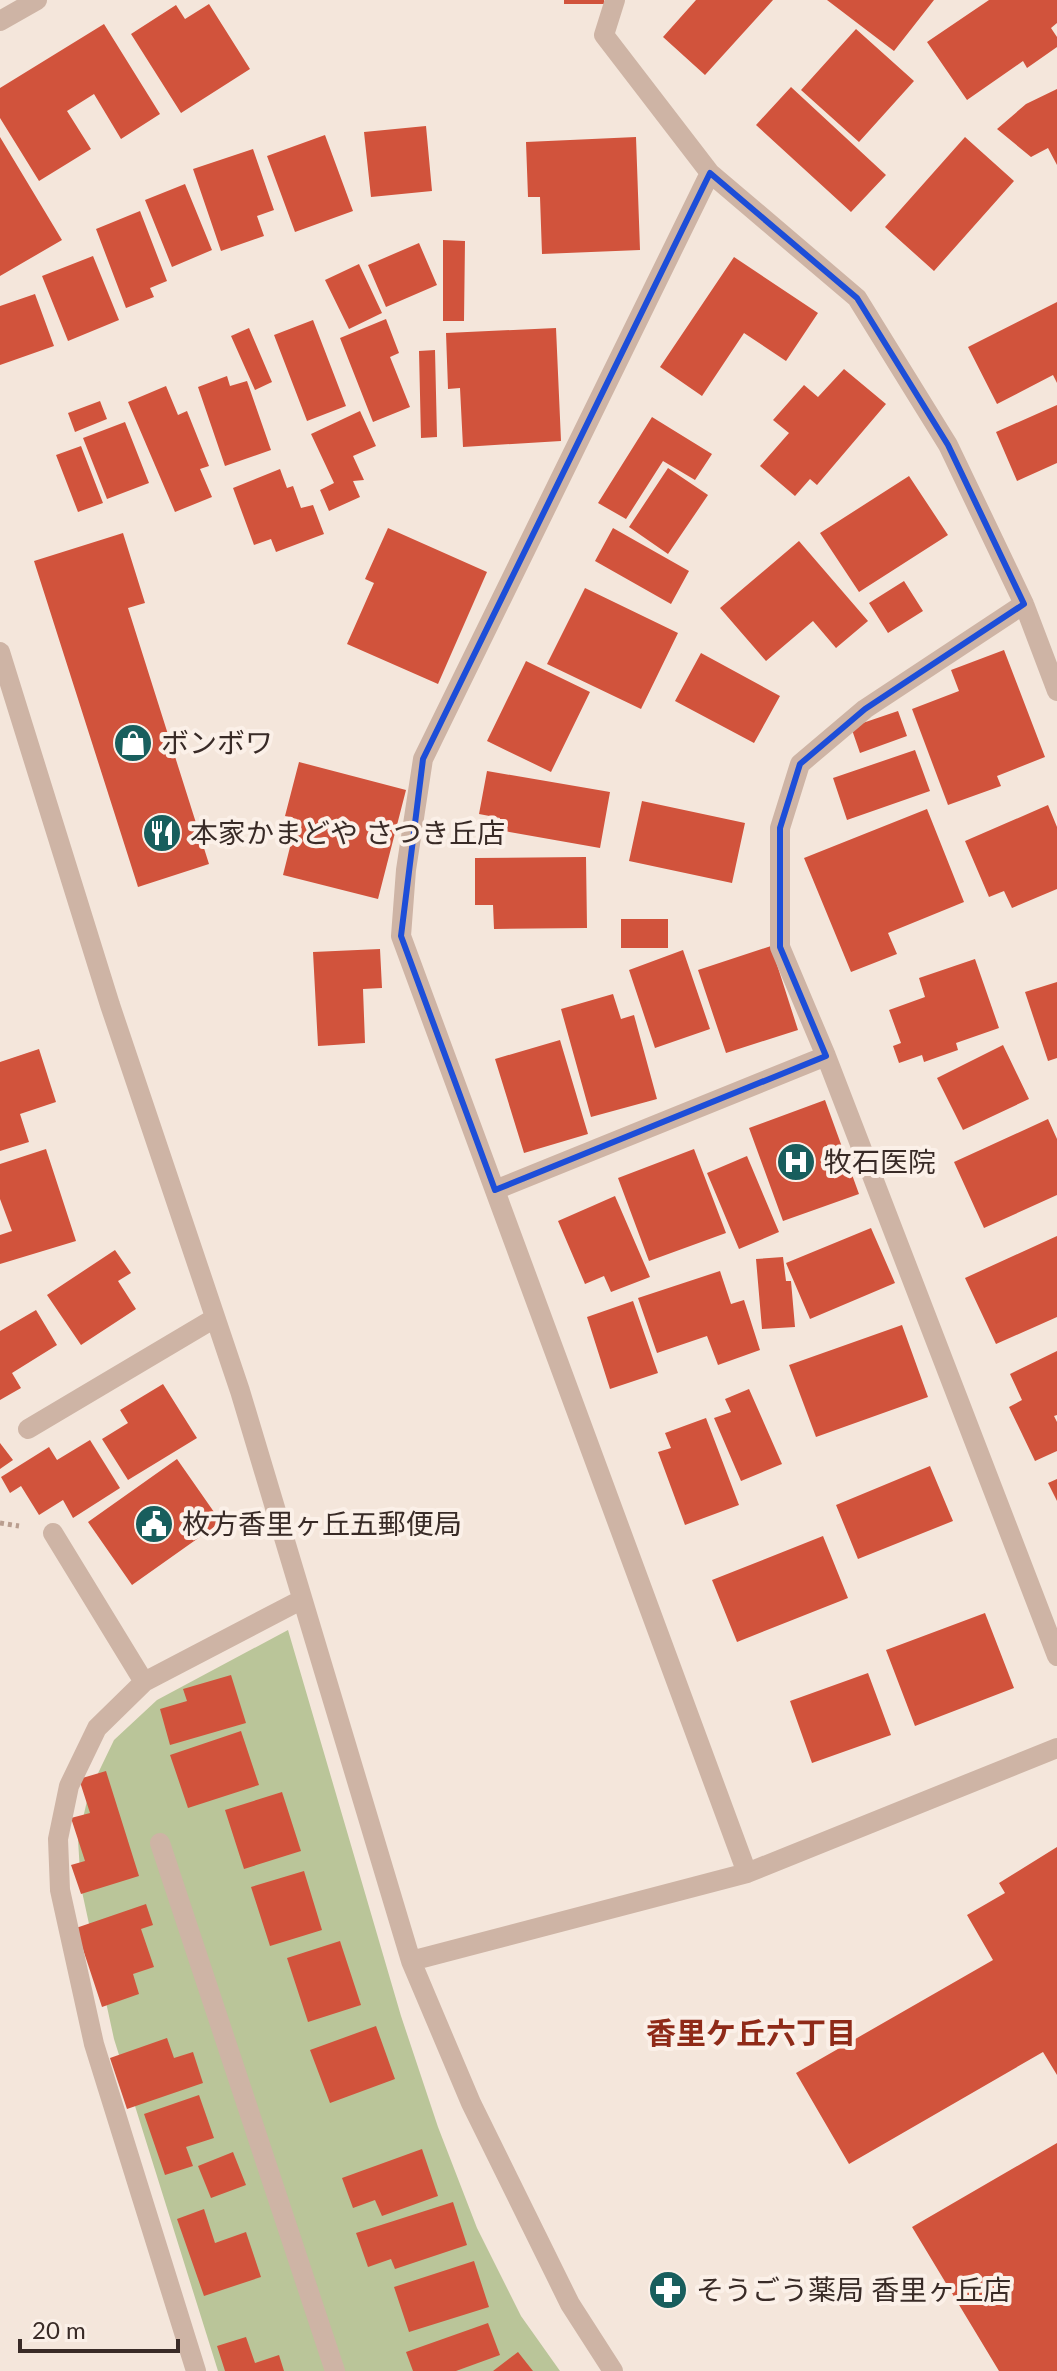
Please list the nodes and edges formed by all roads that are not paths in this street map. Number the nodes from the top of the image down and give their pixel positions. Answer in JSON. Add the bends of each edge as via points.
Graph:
{"nodes":[{"id":1,"x":37,"y":0,"type":"edge"},
{"id":2,"x":615,"y":0,"type":"edge"},
{"id":3,"x":0,"y":21,"type":"edge"},
{"id":4,"x":710,"y":173,"type":"junction"},
{"id":5,"x":1024,"y":604,"type":"junction"},
{"id":6,"x":0,"y":652,"type":"edge"},
{"id":7,"x":1057,"y":691,"type":"edge"},
{"id":8,"x":826,"y":1056,"type":"junction"},
{"id":9,"x":495,"y":1190,"type":"junction"},
{"id":10,"x":215,"y":1318,"type":"junction"},
{"id":11,"x":28,"y":1429,"type":"dead end"},
{"id":12,"x":53,"y":1533,"type":"dead end"},
{"id":13,"x":301,"y":1600,"type":"junction"},
{"id":14,"x":1057,"y":1656,"type":"edge"},
{"id":15,"x":144,"y":1682,"type":"junction"},
{"id":16,"x":1057,"y":1748,"type":"edge"},
{"id":17,"x":160,"y":1843,"type":"dead end"},
{"id":18,"x":747,"y":1873,"type":"junction"},
{"id":19,"x":411,"y":1961,"type":"junction"},
{"id":20,"x":196,"y":2371,"type":"edge"},
{"id":21,"x":335,"y":2371,"type":"edge"},
{"id":22,"x":613,"y":2371,"type":"edge"}],
"edges":[{"from":1,"to":3,"type":"street"},
{"from":2,"to":4,"type":"street","via":[[604,35]]},
{"from":4,"to":5,"type":"street","via":[[857,298],[948,445]]},
{"from":4,"to":9,"type":"street","via":[[423,759],[401,936]]},
{"from":5,"to":7,"type":"street"},
{"from":5,"to":8,"type":"street","via":[[865,709],[800,764],[780,828],[780,947]]},
{"from":6,"to":10,"type":"street"},
{"from":8,"to":9,"type":"street"},
{"from":8,"to":14,"type":"street"},
{"from":9,"to":18,"type":"street"},
{"from":10,"to":11,"type":"street"},
{"from":10,"to":13,"type":"street"},
{"from":12,"to":15,"type":"street"},
{"from":13,"to":15,"type":"street"},
{"from":13,"to":19,"type":"street"},
{"from":15,"to":20,"type":"street","via":[[97,1728],[69,1786],[58,1839],[60,1890],[94,2044]]},
{"from":16,"to":18,"type":"street"},
{"from":17,"to":21,"type":"street"},
{"from":18,"to":19,"type":"street"},
{"from":19,"to":22,"type":"street","via":[[471,2103],[570,2304]]}]}
